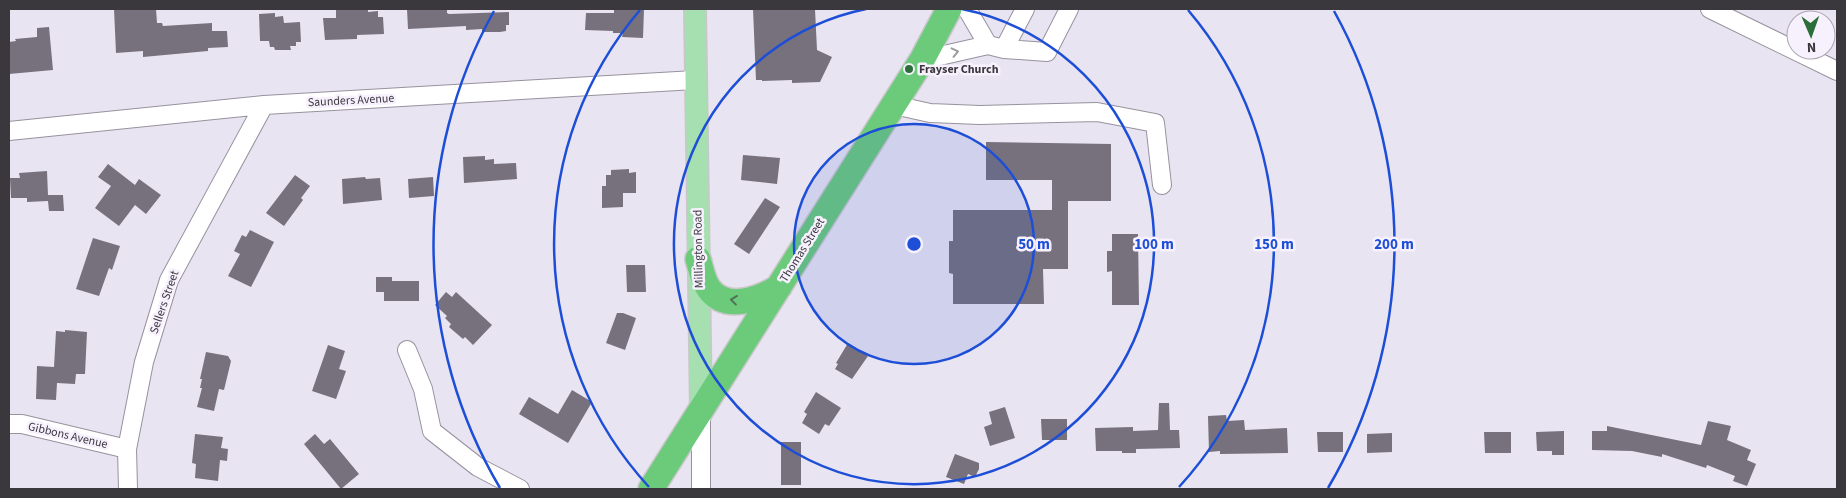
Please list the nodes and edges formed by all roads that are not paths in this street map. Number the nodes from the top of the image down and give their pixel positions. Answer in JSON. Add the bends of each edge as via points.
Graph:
{"nodes":[{"id":1,"x":695,"y":9,"type":"edge"},
{"id":2,"x":948,"y":9,"type":"edge"},
{"id":3,"x":966,"y":9,"type":"edge"},
{"id":4,"x":1025,"y":9,"type":"edge"},
{"id":5,"x":1710,"y":9,"type":"edge"},
{"id":6,"x":1065,"y":10,"type":"edge"},
{"id":7,"x":996,"y":47,"type":"junction"},
{"id":8,"x":922,"y":60,"type":"junction"},
{"id":9,"x":1837,"y":71,"type":"edge"},
{"id":10,"x":695,"y":80,"type":"junction"},
{"id":11,"x":264,"y":105,"type":"junction"},
{"id":12,"x":894,"y":105,"type":"junction"},
{"id":13,"x":9,"y":131,"type":"edge"},
{"id":14,"x":1162,"y":185,"type":"dead end"},
{"id":15,"x":698,"y":259,"type":"junction"},
{"id":16,"x":779,"y":286,"type":"junction"},
{"id":17,"x":407,"y":350,"type":"dead end"},
{"id":18,"x":701,"y":410,"type":"junction"},
{"id":19,"x":9,"y":424,"type":"edge"},
{"id":20,"x":127,"y":449,"type":"junction"},
{"id":21,"x":128,"y":489,"type":"edge"},
{"id":22,"x":520,"y":489,"type":"edge"},
{"id":23,"x":651,"y":489,"type":"edge"},
{"id":24,"x":701,"y":489,"type":"edge"}],
"edges":[{"from":1,"to":10,"type":"main road","name":"Millington Road"},
{"from":2,"to":8,"type":"highway","name":"Thomas Street"},
{"from":3,"to":7,"type":"street"},
{"from":4,"to":7,"type":"street"},
{"from":5,"to":9,"type":"street"},
{"from":6,"to":7,"type":"street","via":[[1047,52]]},
{"from":8,"to":7,"type":"street","one_way":true},
{"from":8,"to":12,"type":"highway","name":"Thomas Street"},
{"from":10,"to":11,"type":"street","name":"Saunders Avenue"},
{"from":10,"to":15,"type":"main road","name":"Millington Road"},
{"from":11,"to":13,"type":"street","name":"Saunders Avenue"},
{"from":11,"to":20,"type":"street","name":"Sellers Street","via":[[169,280],[144,362]]},
{"from":12,"to":14,"type":"street","via":[[930,113],[1097,112],[1155,123]]},
{"from":12,"to":16,"type":"highway","name":"Thomas Street"},
{"from":16,"to":15,"type":"highway","one_way":true,"via":[[752,300],[737,302],[724,299],[707,287]]},
{"from":15,"to":18,"type":"main road","name":"Millington Road"},
{"from":16,"to":18,"type":"highway","name":"Thomas Street"},
{"from":17,"to":22,"type":"street","via":[[423,389],[432,431],[478,467]]},
{"from":18,"to":23,"type":"highway","name":"Thomas Street"},
{"from":18,"to":24,"type":"street","name":"Millington Road"},
{"from":19,"to":20,"type":"street","name":"Gibbons Avenue","via":[[22,424]]},
{"from":20,"to":21,"type":"street","name":"Sellers Street"}]}
